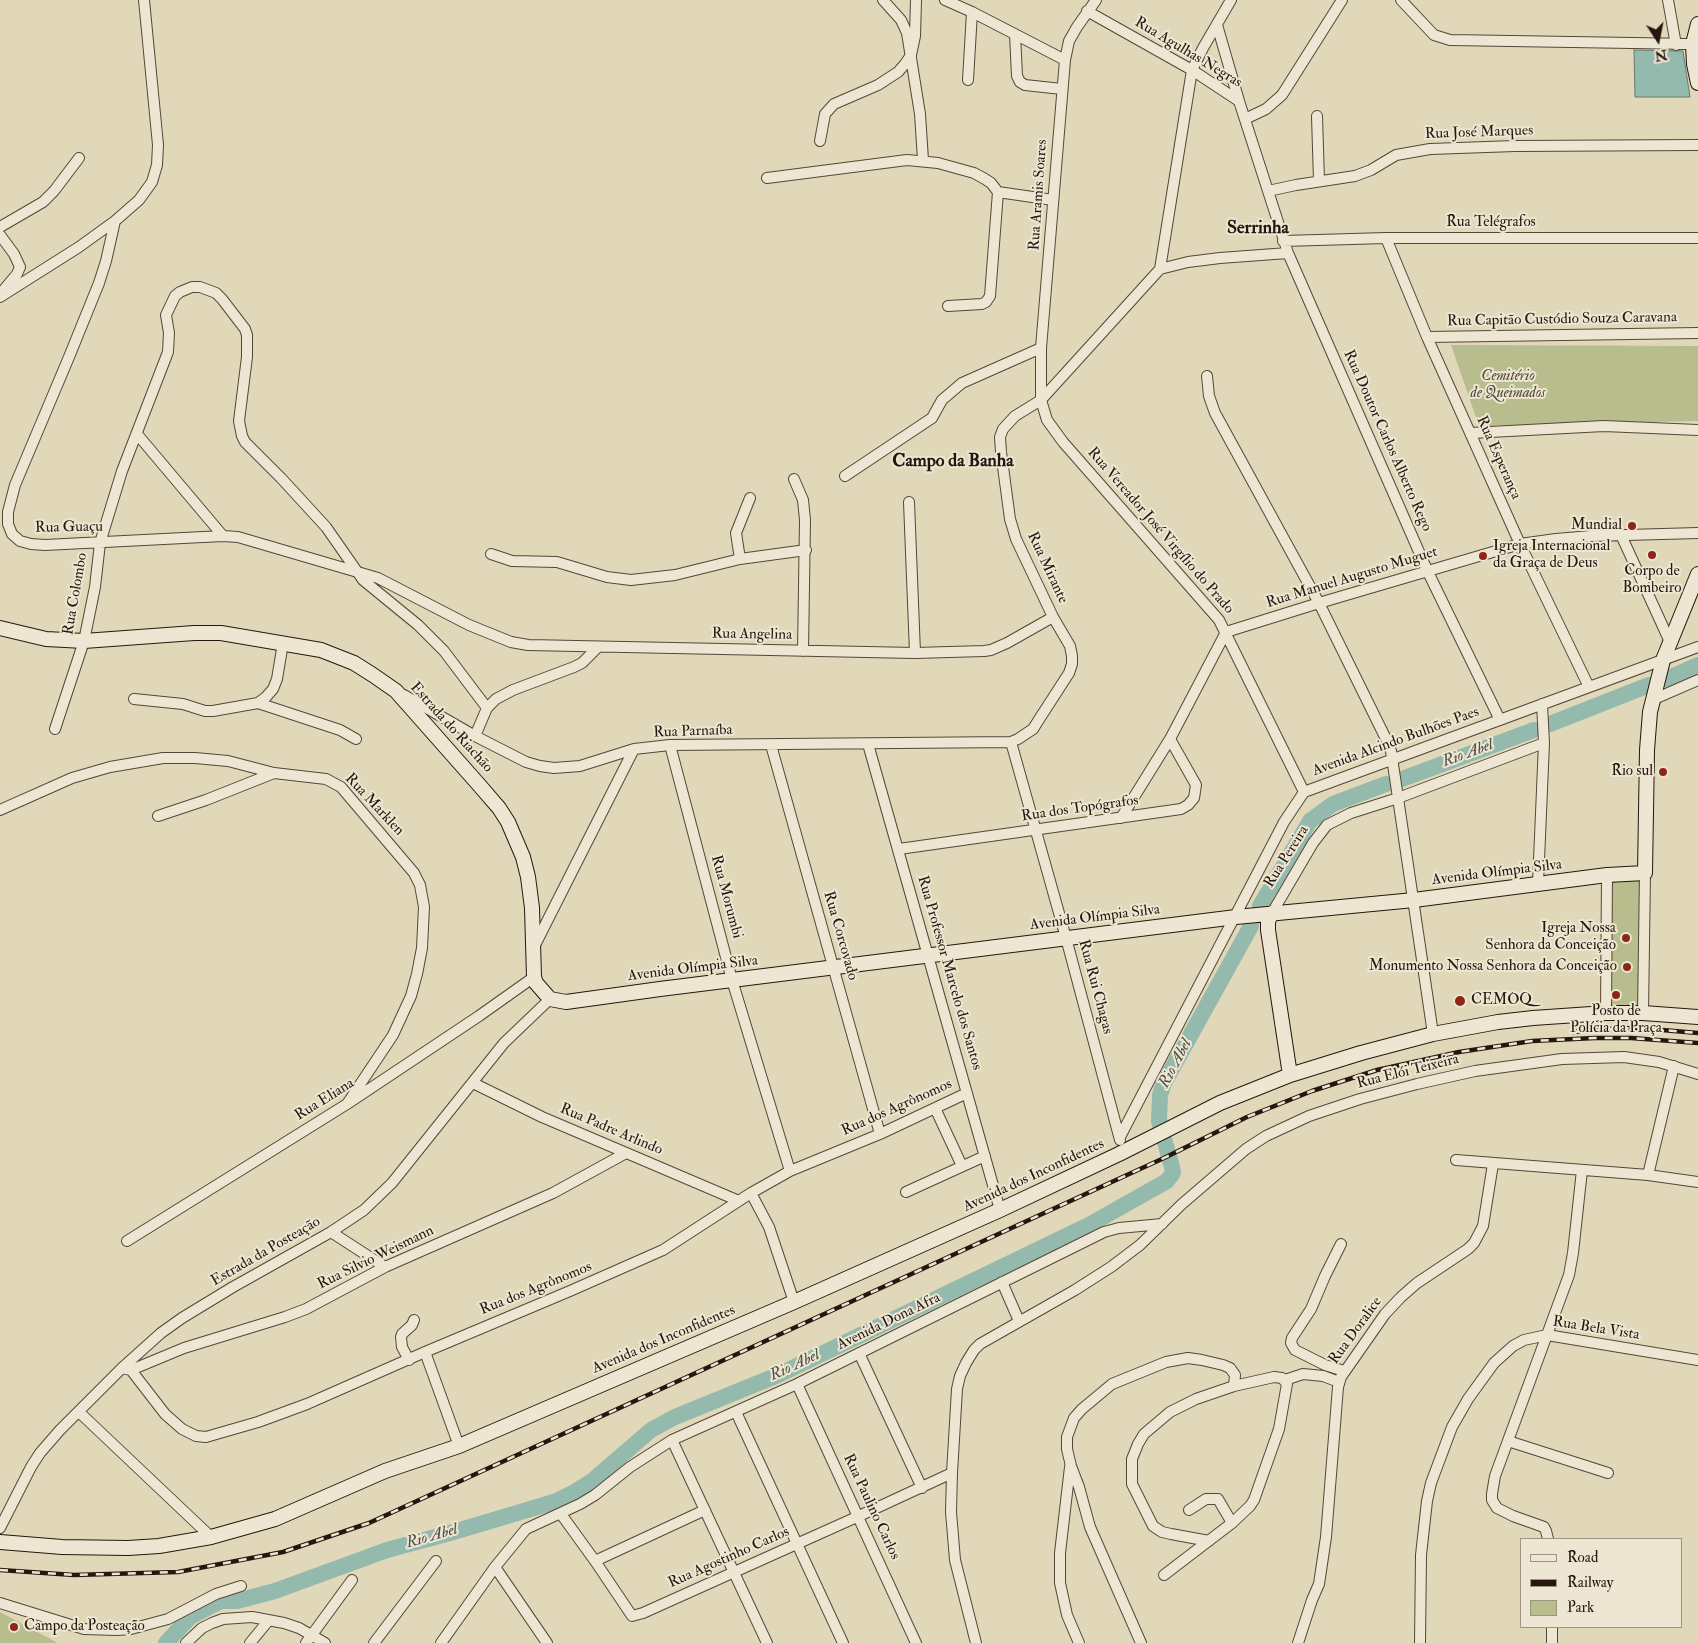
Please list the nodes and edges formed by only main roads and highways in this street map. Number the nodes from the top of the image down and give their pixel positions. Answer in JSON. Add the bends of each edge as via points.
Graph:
{"nodes":[{"id":1,"x":1698,"y":24,"type":"edge"},
{"id":2,"x":1698,"y":82,"type":"edge"},
{"id":3,"x":1698,"y":574,"type":"edge"},
{"id":4,"x":0,"y":628,"type":"edge"},
{"id":5,"x":1268,"y":914,"type":"junction"},
{"id":6,"x":550,"y":999,"type":"joint"},
{"id":7,"x":1698,"y":1017,"type":"edge"},
{"id":8,"x":1290,"y":1075,"type":"junction"},
{"id":9,"x":0,"y":1542,"type":"edge"}],
"edges":[{"from":1,"to":2,"type":"main road","via":[[1693,44]]},
{"from":3,"to":5,"type":"main road","name":"Avenida Olímpia Silva","via":[[1670,642],[1653,696],[1647,750],[1645,873]]},
{"from":4,"to":6,"type":"main road","name":"Estrada do Riachão","via":[[38,638],[84,641],[221,633],[283,642],[321,650],[354,663],[396,691],[508,822],[528,877],[534,977]]},
{"from":5,"to":6,"type":"main road","name":"Avenida Olímpia Silva","via":[[566,1002]]},
{"from":5,"to":8,"type":"main road","name":"Rua Pereira"},
{"from":7,"to":8,"type":"main road","name":"Avenida dos Inconfidentes","via":[[1606,1013],[1498,1022],[1433,1034]]},
{"from":8,"to":9,"type":"main road","name":"Avenida dos Inconfidentes","via":[[1220,1103],[1000,1210],[794,1302],[459,1446],[385,1471],[275,1519],[184,1543],[128,1548]]}]}
